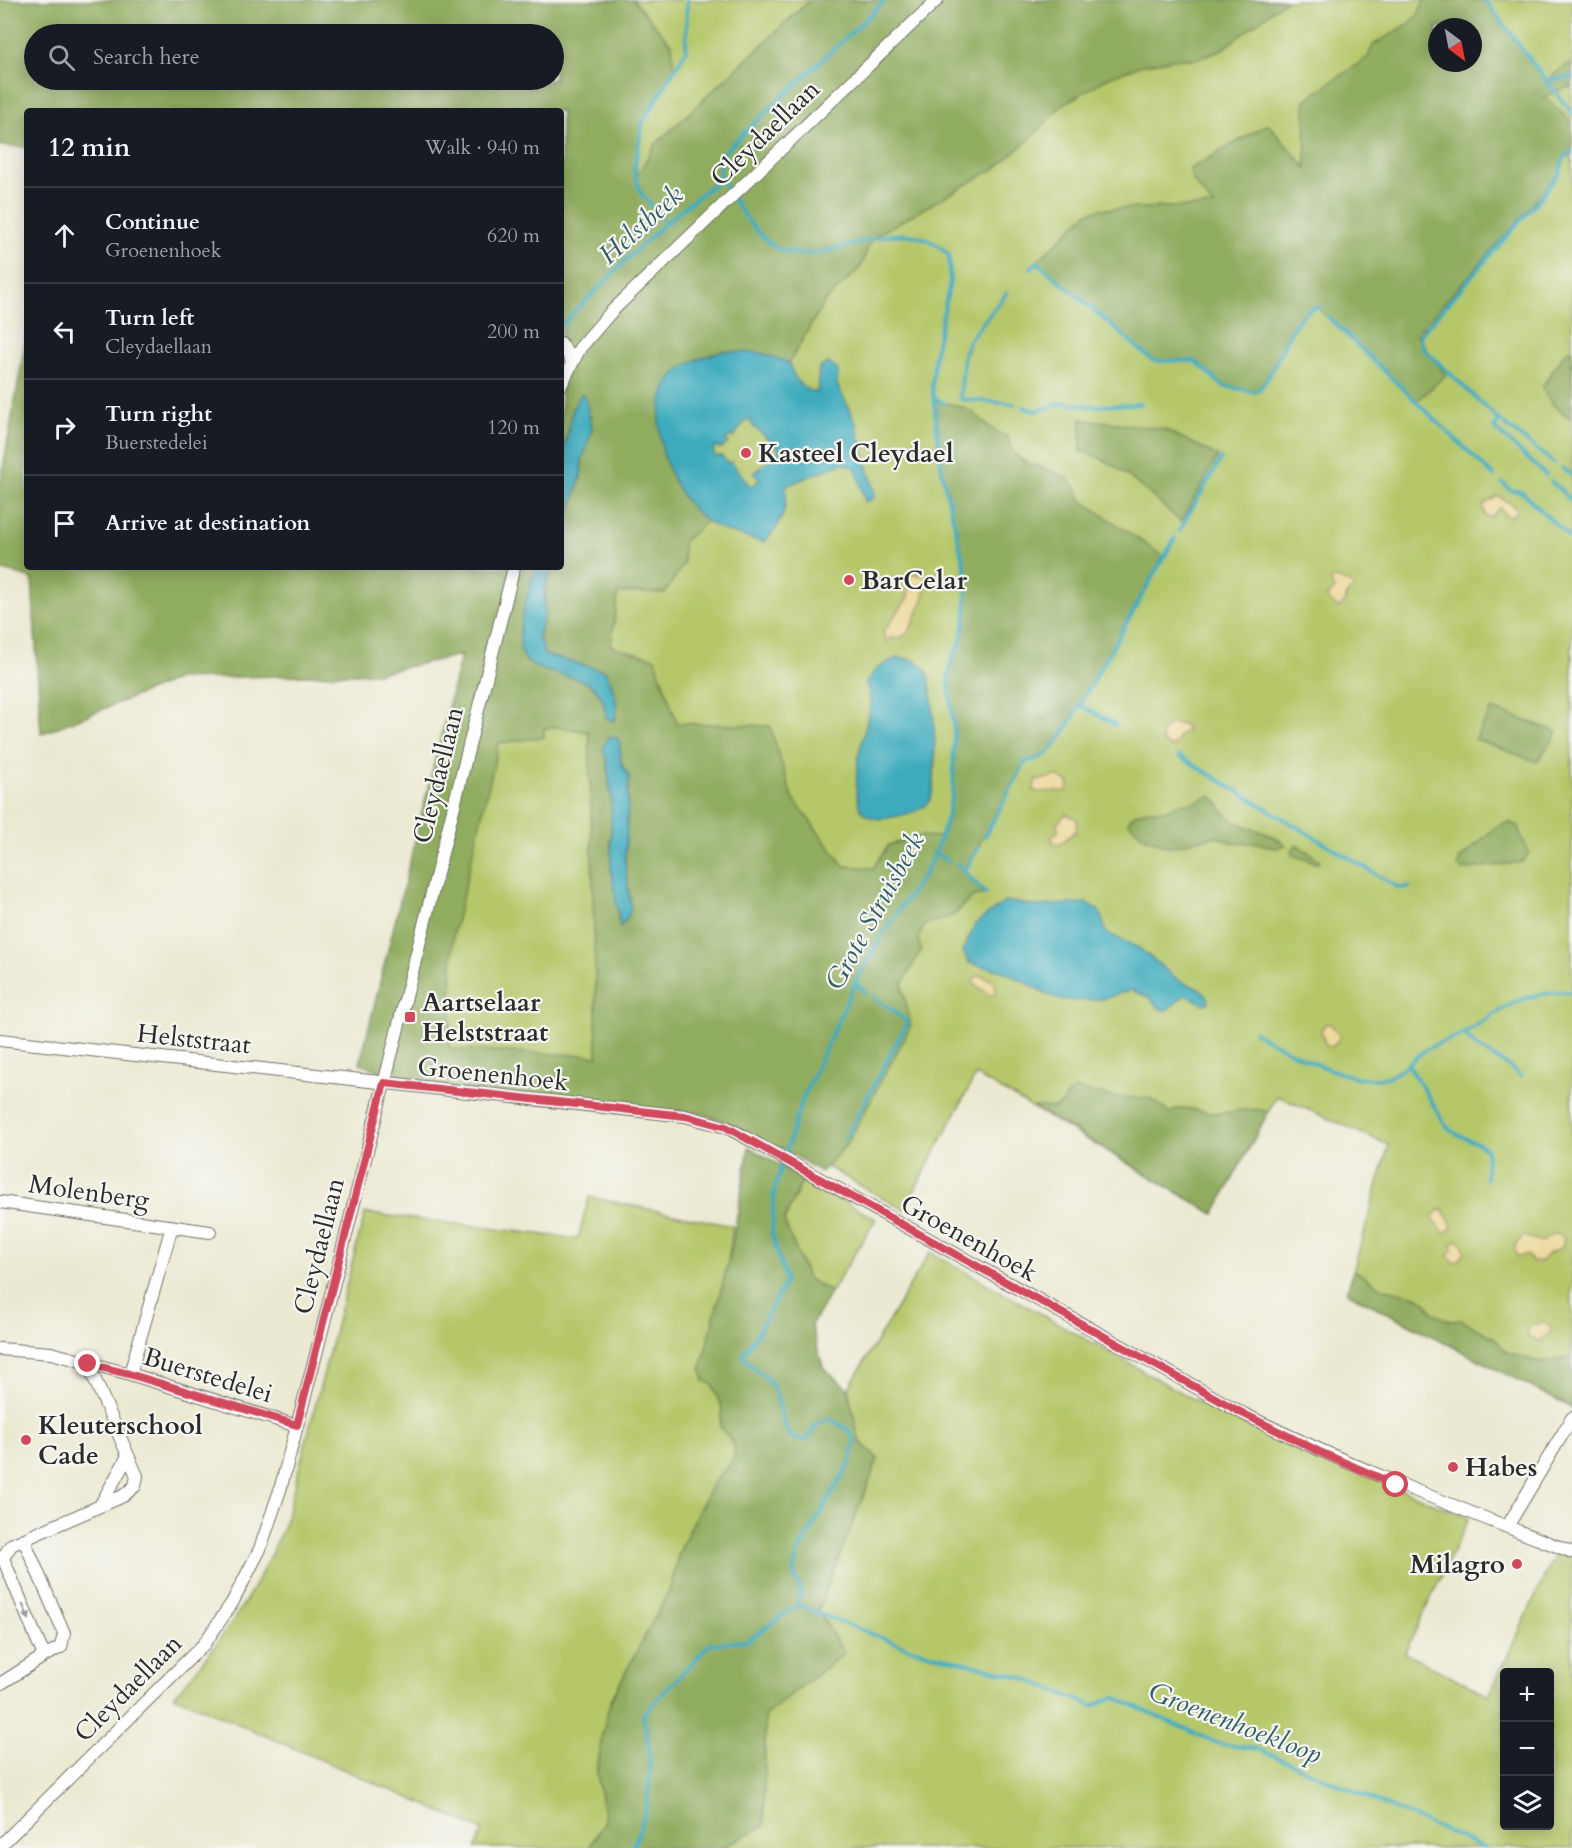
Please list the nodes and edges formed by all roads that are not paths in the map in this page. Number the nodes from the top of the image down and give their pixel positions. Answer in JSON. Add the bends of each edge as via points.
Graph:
{"nodes":[{"id":1,"x":937,"y":0,"type":"edge"},
{"id":2,"x":564,"y":348,"type":"edge"},
{"id":3,"x":571,"y":360,"type":"junction"},
{"id":4,"x":564,"y":378,"type":"edge"},
{"id":5,"x":513,"y":570,"type":"edge"},
{"id":6,"x":0,"y":1040,"type":"edge"},
{"id":7,"x":384,"y":1083,"type":"junction"},
{"id":8,"x":0,"y":1202,"type":"edge"},
{"id":9,"x":172,"y":1226,"type":"junction"},
{"id":10,"x":210,"y":1232,"type":"dead end"},
{"id":11,"x":0,"y":1349,"type":"edge"},
{"id":12,"x":88,"y":1364,"type":"junction"},
{"id":13,"x":129,"y":1374,"type":"junction"},
{"id":14,"x":1572,"y":1418,"type":"edge"},
{"id":15,"x":297,"y":1425,"type":"junction"},
{"id":16,"x":128,"y":1456,"type":"junction"},
{"id":17,"x":100,"y":1506,"type":"junction"},
{"id":18,"x":1507,"y":1527,"type":"junction"},
{"id":19,"x":24,"y":1540,"type":"junction"},
{"id":20,"x":1572,"y":1552,"type":"edge"},
{"id":21,"x":44,"y":1656,"type":"junction"},
{"id":22,"x":0,"y":1684,"type":"edge"},
{"id":23,"x":0,"y":1846,"type":"edge"}],
"edges":[{"from":1,"to":3,"type":"street","name":"Cleydaellaan","via":[[611,312]]},
{"from":2,"to":3,"type":"street"},
{"from":3,"to":4,"type":"street","name":"Cleydaellaan"},
{"from":5,"to":7,"type":"street","name":"Cleydaellaan"},
{"from":6,"to":7,"type":"street","name":"Helststraat"},
{"from":7,"to":15,"type":"street","name":"Cleydaellaan"},
{"from":7,"to":18,"type":"street","name":"Groenenhoek","via":[[700,1119],[726,1127],[1244,1414],[1322,1453]]},
{"from":8,"to":9,"type":"street","name":"Molenberg"},
{"from":9,"to":10,"type":"street","name":"Molenberg"},
{"from":9,"to":13,"type":"street","name":"Molenberg"},
{"from":11,"to":12,"type":"street","name":"Buerstedelei","via":[[51,1353]]},
{"from":12,"to":13,"type":"street","name":"Buerstedelei"},
{"from":12,"to":16,"type":"street"},
{"from":13,"to":15,"type":"street","name":"Buerstedelei"},
{"from":14,"to":18,"type":"street"},
{"from":15,"to":23,"type":"street","name":"Cleydaellaan","via":[[260,1550],[232,1603],[204,1644]]},
{"from":16,"to":17,"type":"street"},
{"from":16,"to":17,"type":"street","via":[[137,1476],[135,1486]]},
{"from":17,"to":19,"type":"street"},
{"from":18,"to":20,"type":"street","name":"Groenenhoek"},
{"from":19,"to":21,"type":"street","via":[[64,1633],[61,1647]]},
{"from":19,"to":21,"type":"street","one_way":true,"via":[[11,1545],[3,1558]]},
{"from":21,"to":22,"type":"street"}]}
